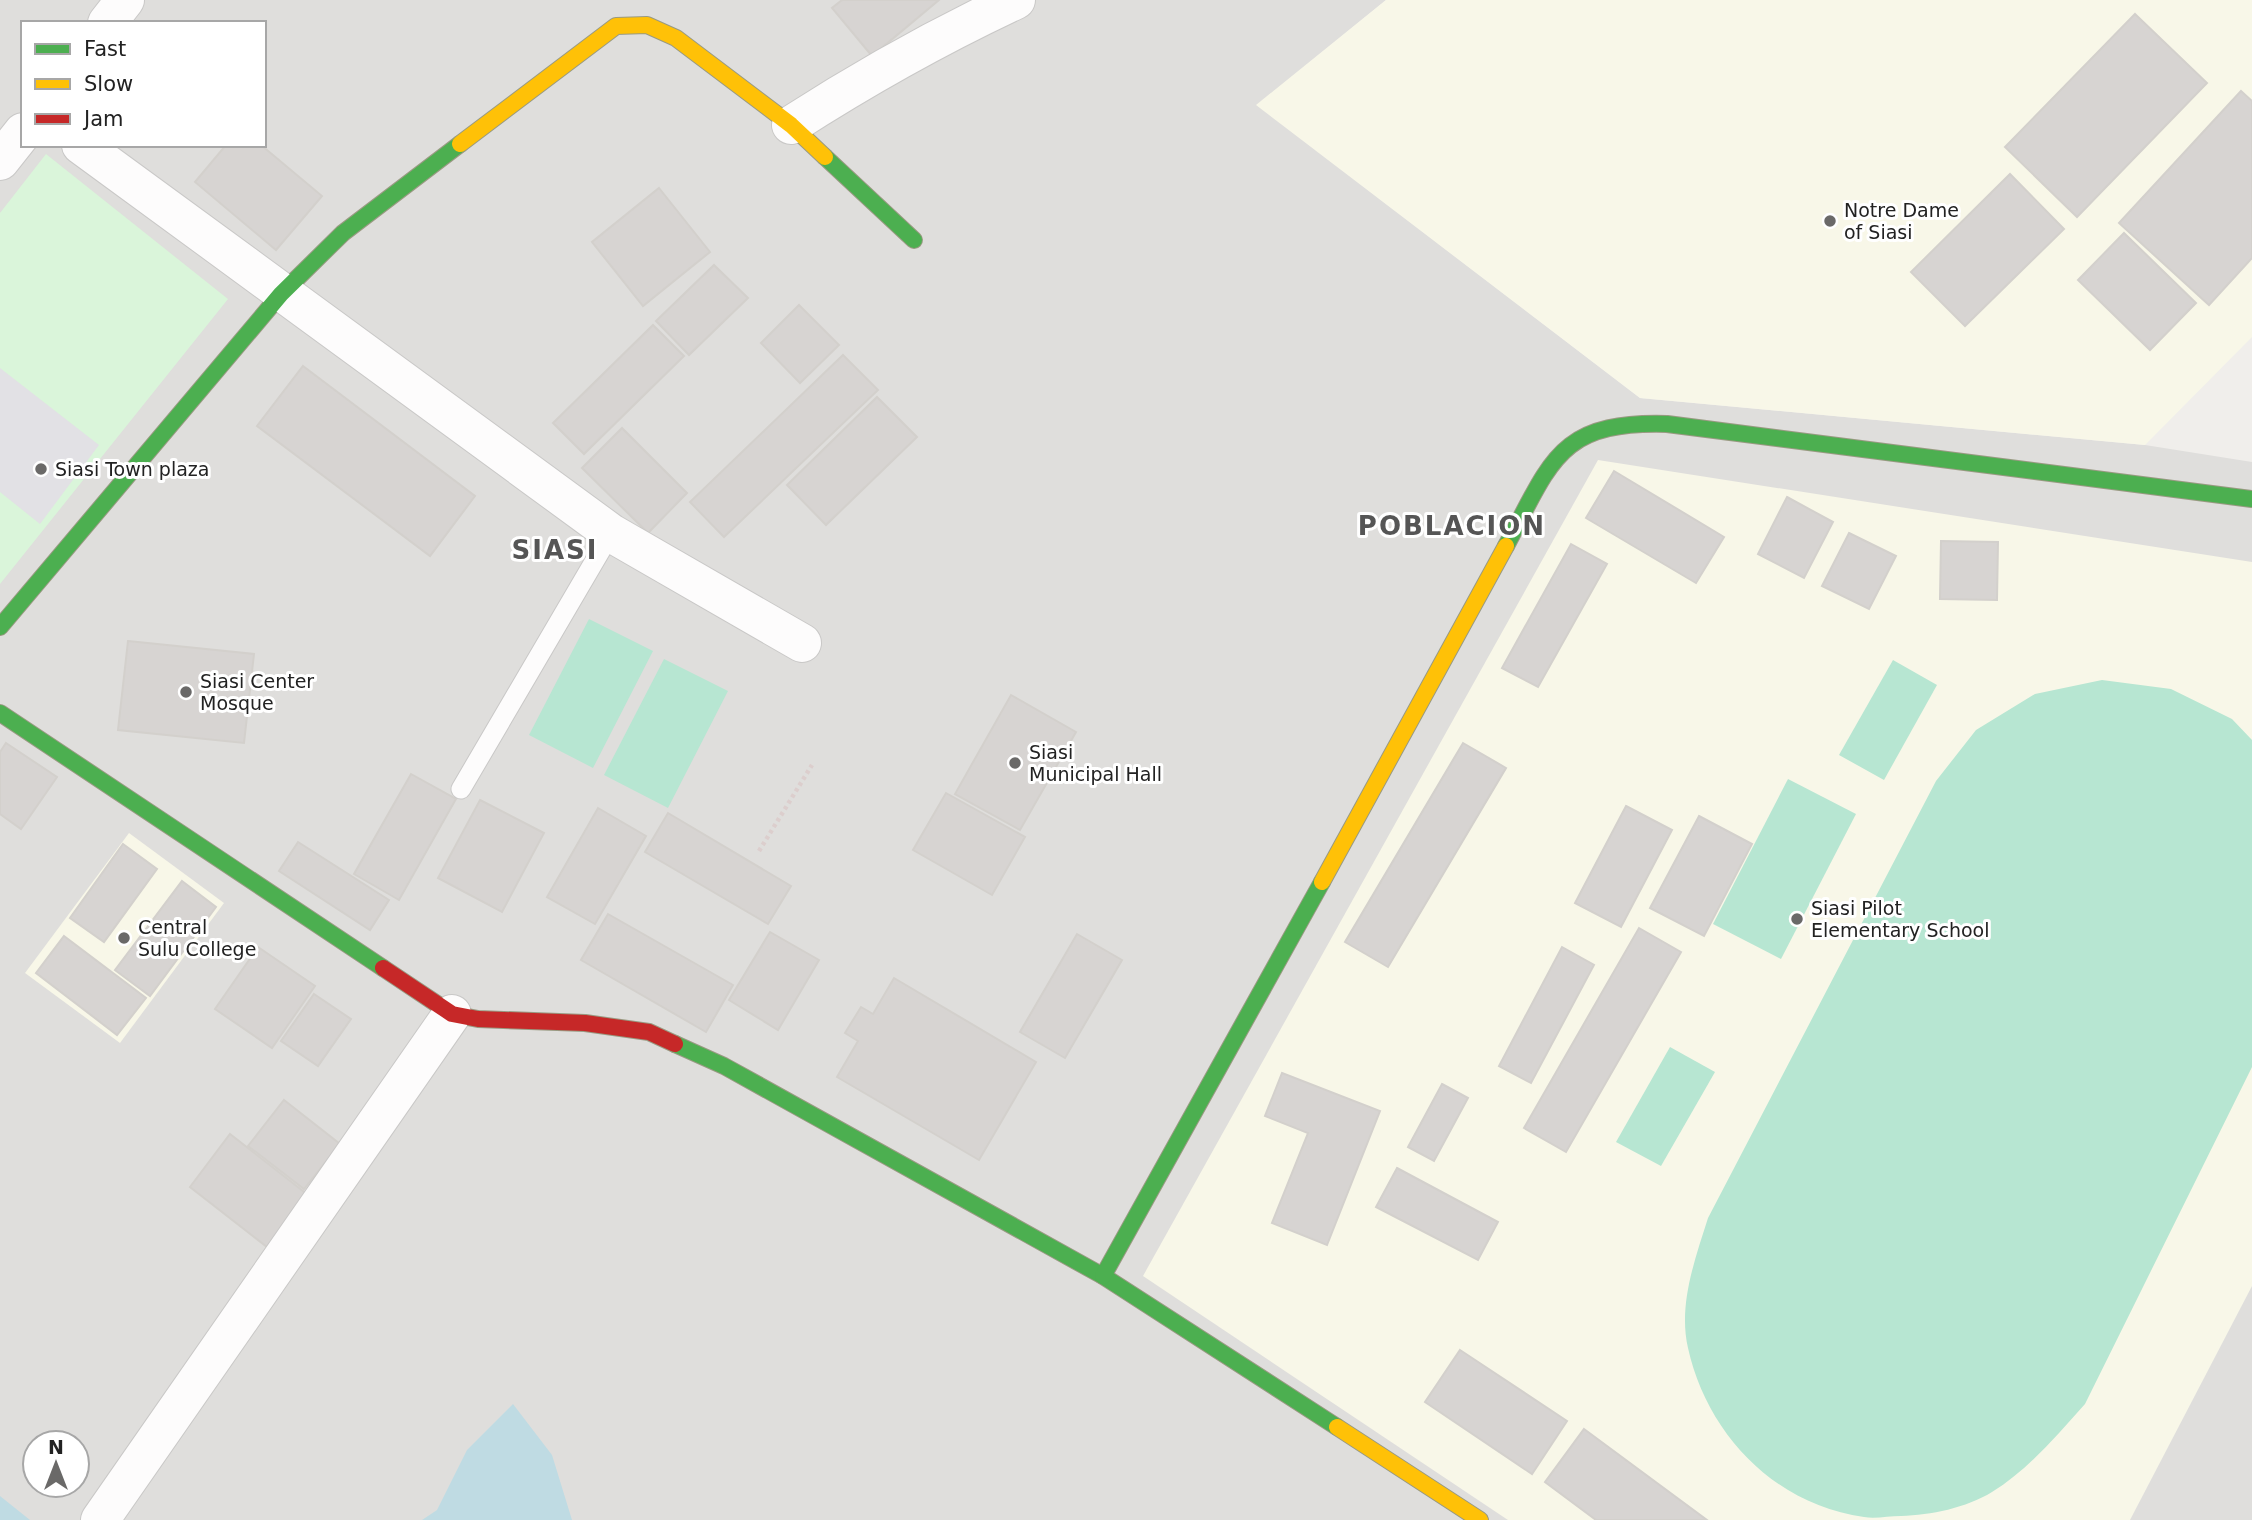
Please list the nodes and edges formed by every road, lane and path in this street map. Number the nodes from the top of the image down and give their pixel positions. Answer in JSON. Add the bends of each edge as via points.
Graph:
{"nodes":[{"id":1,"x":125,"y":0,"type":"edge"},
{"id":2,"x":997,"y":4,"type":"edge"},
{"id":3,"x":109,"y":21,"type":"edge"},
{"id":4,"x":791,"y":125,"type":"junction"},
{"id":5,"x":21,"y":135,"type":"edge"},
{"id":6,"x":84,"y":147,"type":"edge"},
{"id":7,"x":0,"y":161,"type":"edge"},
{"id":8,"x":914,"y":240,"type":"dead end"},
{"id":9,"x":281,"y":294,"type":"junction"},
{"id":10,"x":2252,"y":499,"type":"edge"},
{"id":11,"x":611,"y":533,"type":"junction"},
{"id":12,"x":0,"y":627,"type":"edge"},
{"id":13,"x":802,"y":643,"type":"dead end"},
{"id":14,"x":0,"y":713,"type":"edge"},
{"id":15,"x":811,"y":765,"type":"dead end"},
{"id":16,"x":461,"y":789,"type":"dead end"},
{"id":17,"x":759,"y":851,"type":"dead end"},
{"id":18,"x":452,"y":1014,"type":"junction"},
{"id":19,"x":1103,"y":1276,"type":"junction"},
{"id":20,"x":100,"y":1520,"type":"edge"},
{"id":21,"x":1480,"y":1520,"type":"edge"}],
"edges":[{"from":1,"to":3,"type":"street"},
{"from":2,"to":4,"type":"street","via":[[867,76]]},
{"from":4,"to":8,"type":"street"},
{"from":4,"to":9,"type":"street","via":[[657,26],[615,26],[343,233]]},
{"from":5,"to":7,"type":"street"},
{"from":6,"to":9,"type":"street"},
{"from":9,"to":11,"type":"street"},
{"from":9,"to":12,"type":"street"},
{"from":10,"to":19,"type":"street","via":[[1667,424],[1633,423],[1577,437],[1557,454],[1538,486]]},
{"from":11,"to":13,"type":"street"},
{"from":11,"to":16,"type":"lane"},
{"from":14,"to":18,"type":"street"},
{"from":15,"to":17,"type":"path"},
{"from":18,"to":19,"type":"street","via":[[649,1032],[724,1066]]},
{"from":18,"to":20,"type":"street"},
{"from":19,"to":21,"type":"street"}]}
